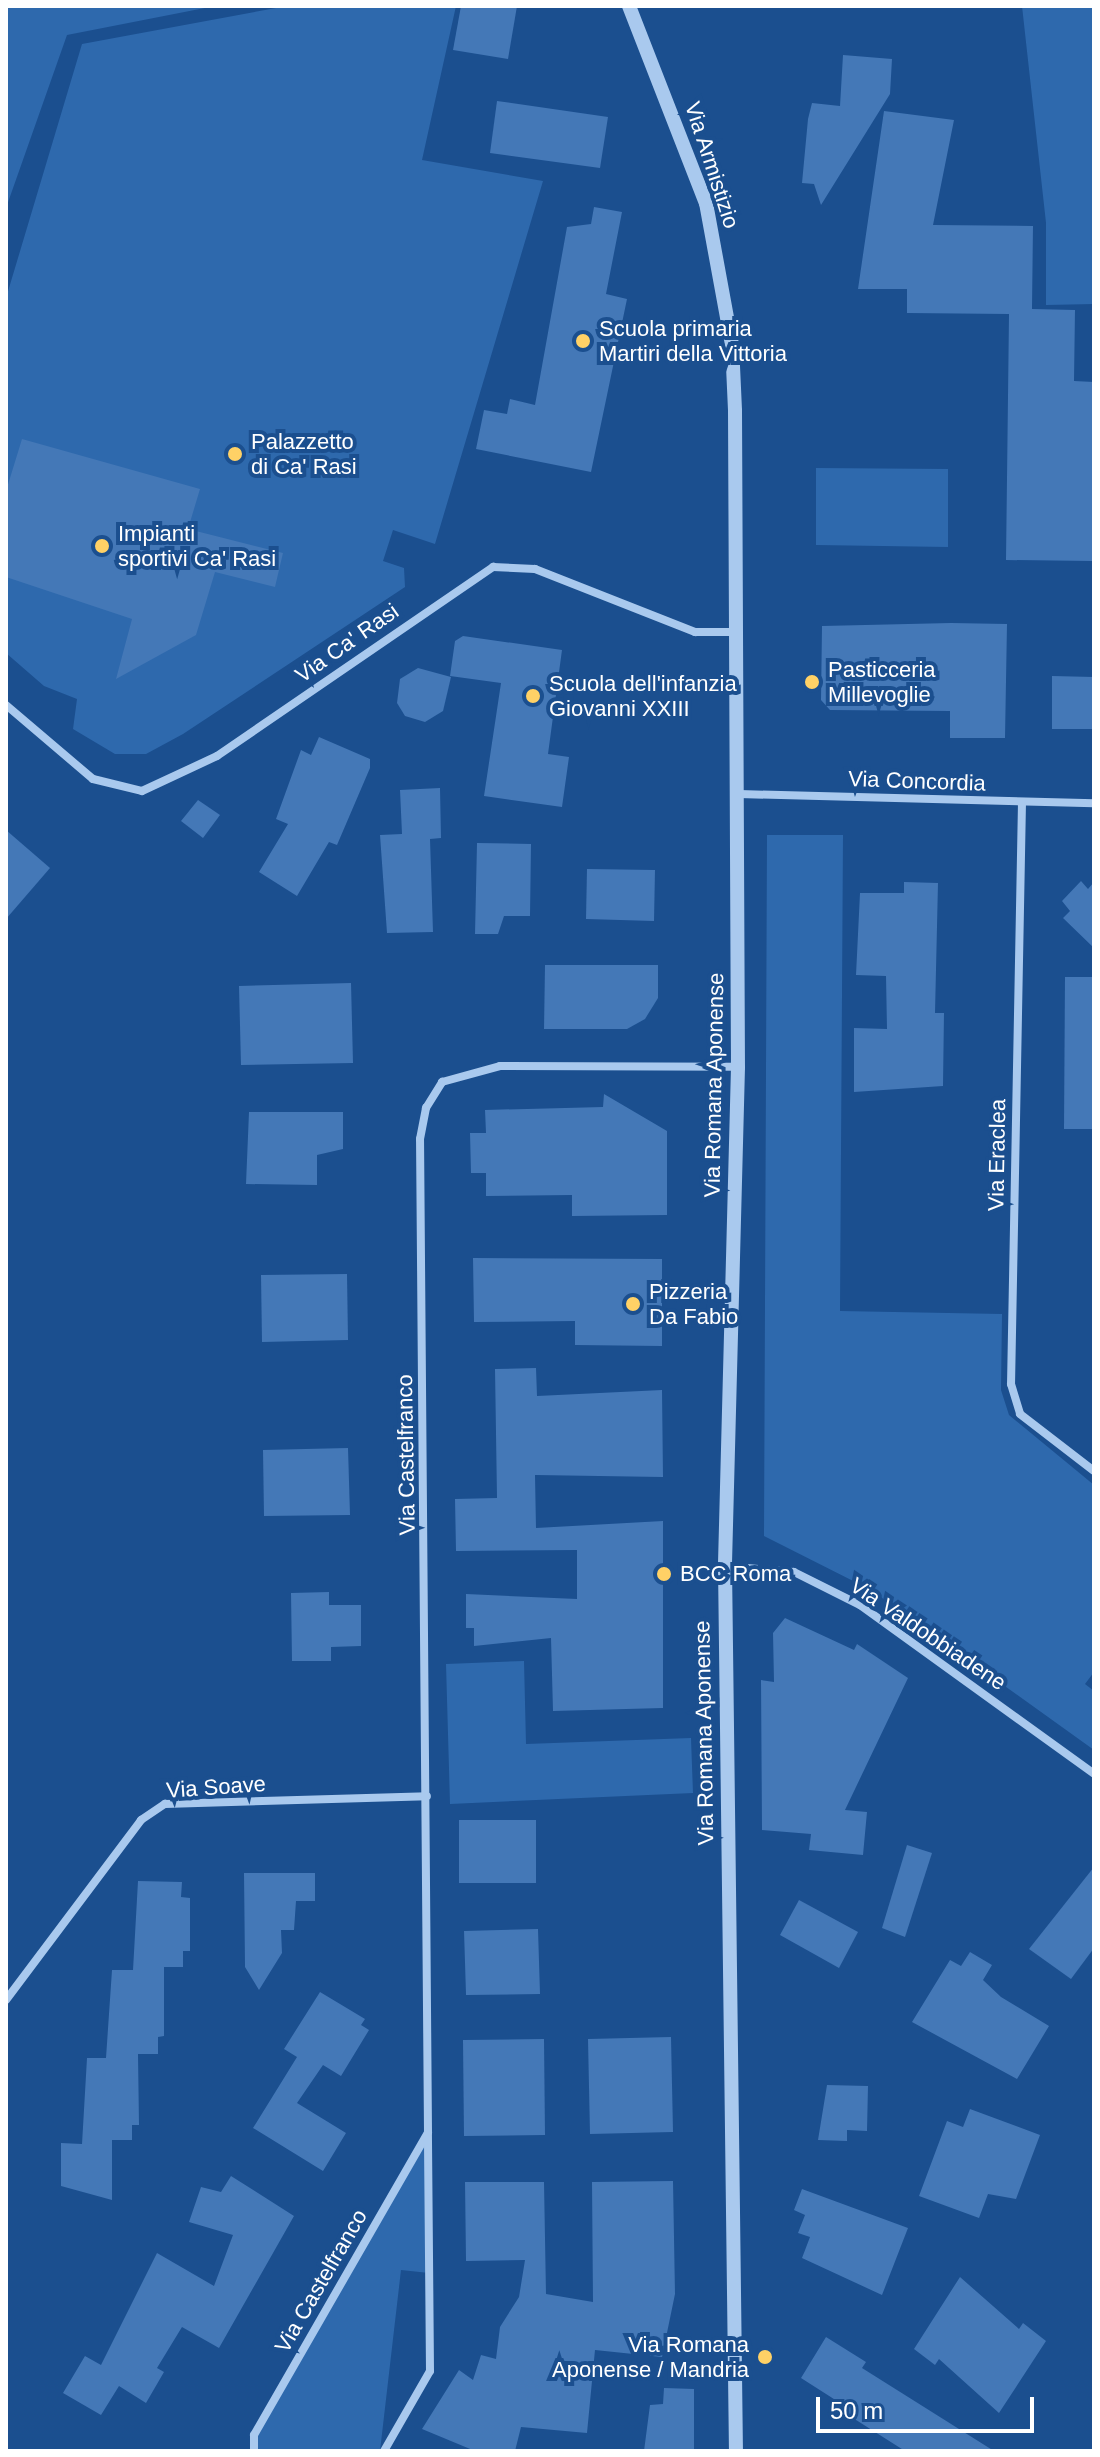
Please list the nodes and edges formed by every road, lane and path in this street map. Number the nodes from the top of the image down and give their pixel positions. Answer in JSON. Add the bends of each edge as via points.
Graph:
{"nodes":[{"id":1,"x":629,"y":6,"type":"edge"},
{"id":2,"x":738,"y":632,"type":"junction"},
{"id":3,"x":6,"y":705,"type":"edge"},
{"id":4,"x":739,"y":794,"type":"junction"},
{"id":5,"x":1022,"y":802,"type":"junction"},
{"id":6,"x":1094,"y":803,"type":"edge"},
{"id":7,"x":738,"y":1067,"type":"junction"},
{"id":8,"x":1094,"y":1471,"type":"edge"},
{"id":9,"x":725,"y":1566,"type":"junction"},
{"id":10,"x":1094,"y":1774,"type":"edge"},
{"id":11,"x":427,"y":1796,"type":"junction"},
{"id":12,"x":6,"y":2000,"type":"edge"},
{"id":13,"x":428,"y":2132,"type":"junction"},
{"id":14,"x":254,"y":2451,"type":"edge"},
{"id":15,"x":384,"y":2451,"type":"edge"},
{"id":16,"x":736,"y":2451,"type":"edge"}],
"edges":[{"from":1,"to":2,"type":"street","name":"Via Armistizio","via":[[706,203],[720,264],[733,357]]},
{"from":2,"to":3,"type":"street","name":"Via Ca' Rasi","via":[[695,632],[535,569],[493,567],[217,756],[142,791],[93,779]]},
{"from":2,"to":4,"type":"street","name":"Via Romana Aponense"},
{"from":4,"to":5,"type":"street","name":"Via Concordia"},
{"from":4,"to":7,"type":"street","name":"Via Romana Aponense"},
{"from":5,"to":6,"type":"street","name":"Via Concordia"},
{"from":5,"to":8,"type":"street","name":"Via Eraclea","via":[[1011,1384],[1020,1414]]},
{"from":7,"to":9,"type":"street","name":"Via Romana Aponense"},
{"from":7,"to":11,"type":"street","name":"Via Castelfranco","via":[[500,1066],[442,1082],[426,1108],[420,1139]]},
{"from":9,"to":10,"type":"street","name":"Via Valdobbiadene","via":[[794,1572],[860,1605]]},
{"from":9,"to":16,"type":"street","name":"Via Romana Aponense"},
{"from":11,"to":12,"type":"street","name":"Via Soave","via":[[165,1804],[141,1820]]},
{"from":11,"to":13,"type":"street","name":"Via Castelfranco"},
{"from":13,"to":14,"type":"street","name":"Via Castelfranco","via":[[254,2435]]},
{"from":13,"to":15,"type":"street","name":"Via Castelfranco","via":[[430,2371]]}]}
